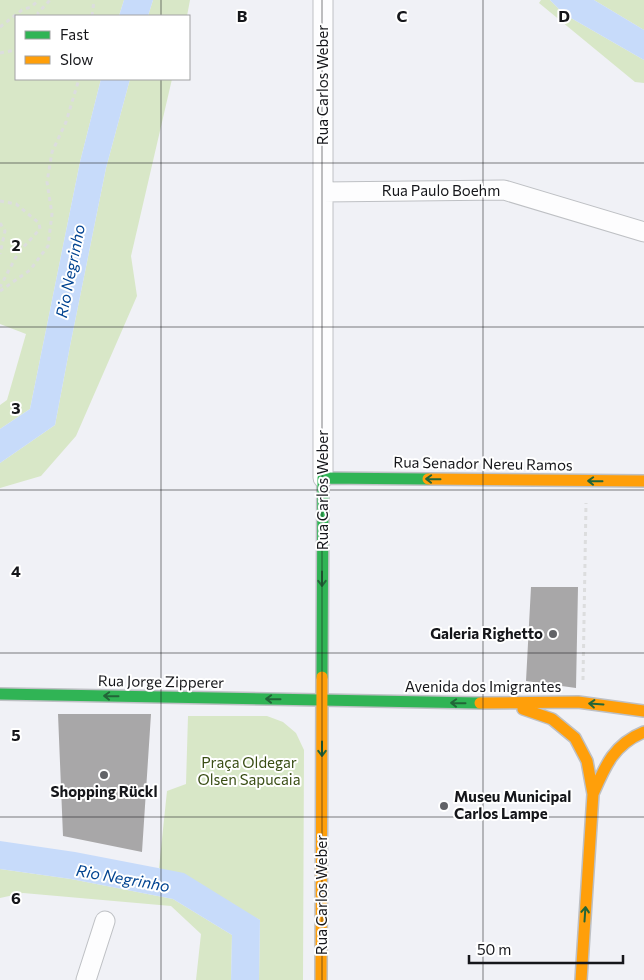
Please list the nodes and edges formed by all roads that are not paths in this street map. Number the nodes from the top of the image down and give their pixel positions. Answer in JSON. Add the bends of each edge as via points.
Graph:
{"nodes":[{"id":1,"x":323,"y":0,"type":"edge"},
{"id":2,"x":323,"y":192,"type":"junction"},
{"id":3,"x":644,"y":232,"type":"edge"},
{"id":4,"x":323,"y":478,"type":"junction"},
{"id":5,"x":644,"y":481,"type":"edge"},
{"id":6,"x":0,"y":694,"type":"edge"},
{"id":7,"x":322,"y":700,"type":"junction"},
{"id":8,"x":507,"y":704,"type":"junction"},
{"id":9,"x":644,"y":710,"type":"edge"},
{"id":10,"x":644,"y":732,"type":"edge"},
{"id":11,"x":593,"y":794,"type":"junction"},
{"id":12,"x":105,"y":921,"type":"dead end"},
{"id":13,"x":86,"y":980,"type":"edge"},
{"id":14,"x":322,"y":980,"type":"edge"},
{"id":15,"x":581,"y":980,"type":"edge"}],
"edges":[{"from":1,"to":2,"type":"street","name":"Rua Carlos Weber"},
{"from":2,"to":3,"type":"street","name":"Rua Paulo Boehm","via":[[504,190]]},
{"from":2,"to":4,"type":"street","name":"Rua Carlos Weber"},
{"from":5,"to":4,"type":"main road","name":"Rua Senador Nereu Ramos","one_way":true},
{"from":4,"to":7,"type":"main road","name":"Rua Carlos Weber","one_way":true},
{"from":7,"to":6,"type":"main road","name":"Rua Jorge Zipperer","one_way":true},
{"from":8,"to":7,"type":"main road","name":"Avenida dos Imigrantes","one_way":true},
{"from":7,"to":14,"type":"main road","name":"Rua Carlos Weber","one_way":true},
{"from":9,"to":8,"type":"main road","name":"Avenida dos Imigrantes","one_way":true,"via":[[609,704]]},
{"from":8,"to":11,"type":"main road","via":[[552,719],[575,738],[587,761]]},
{"from":10,"to":11,"type":"main road","via":[[615,750]]},
{"from":15,"to":11,"type":"main road","one_way":true},
{"from":12,"to":13,"type":"street"}]}
